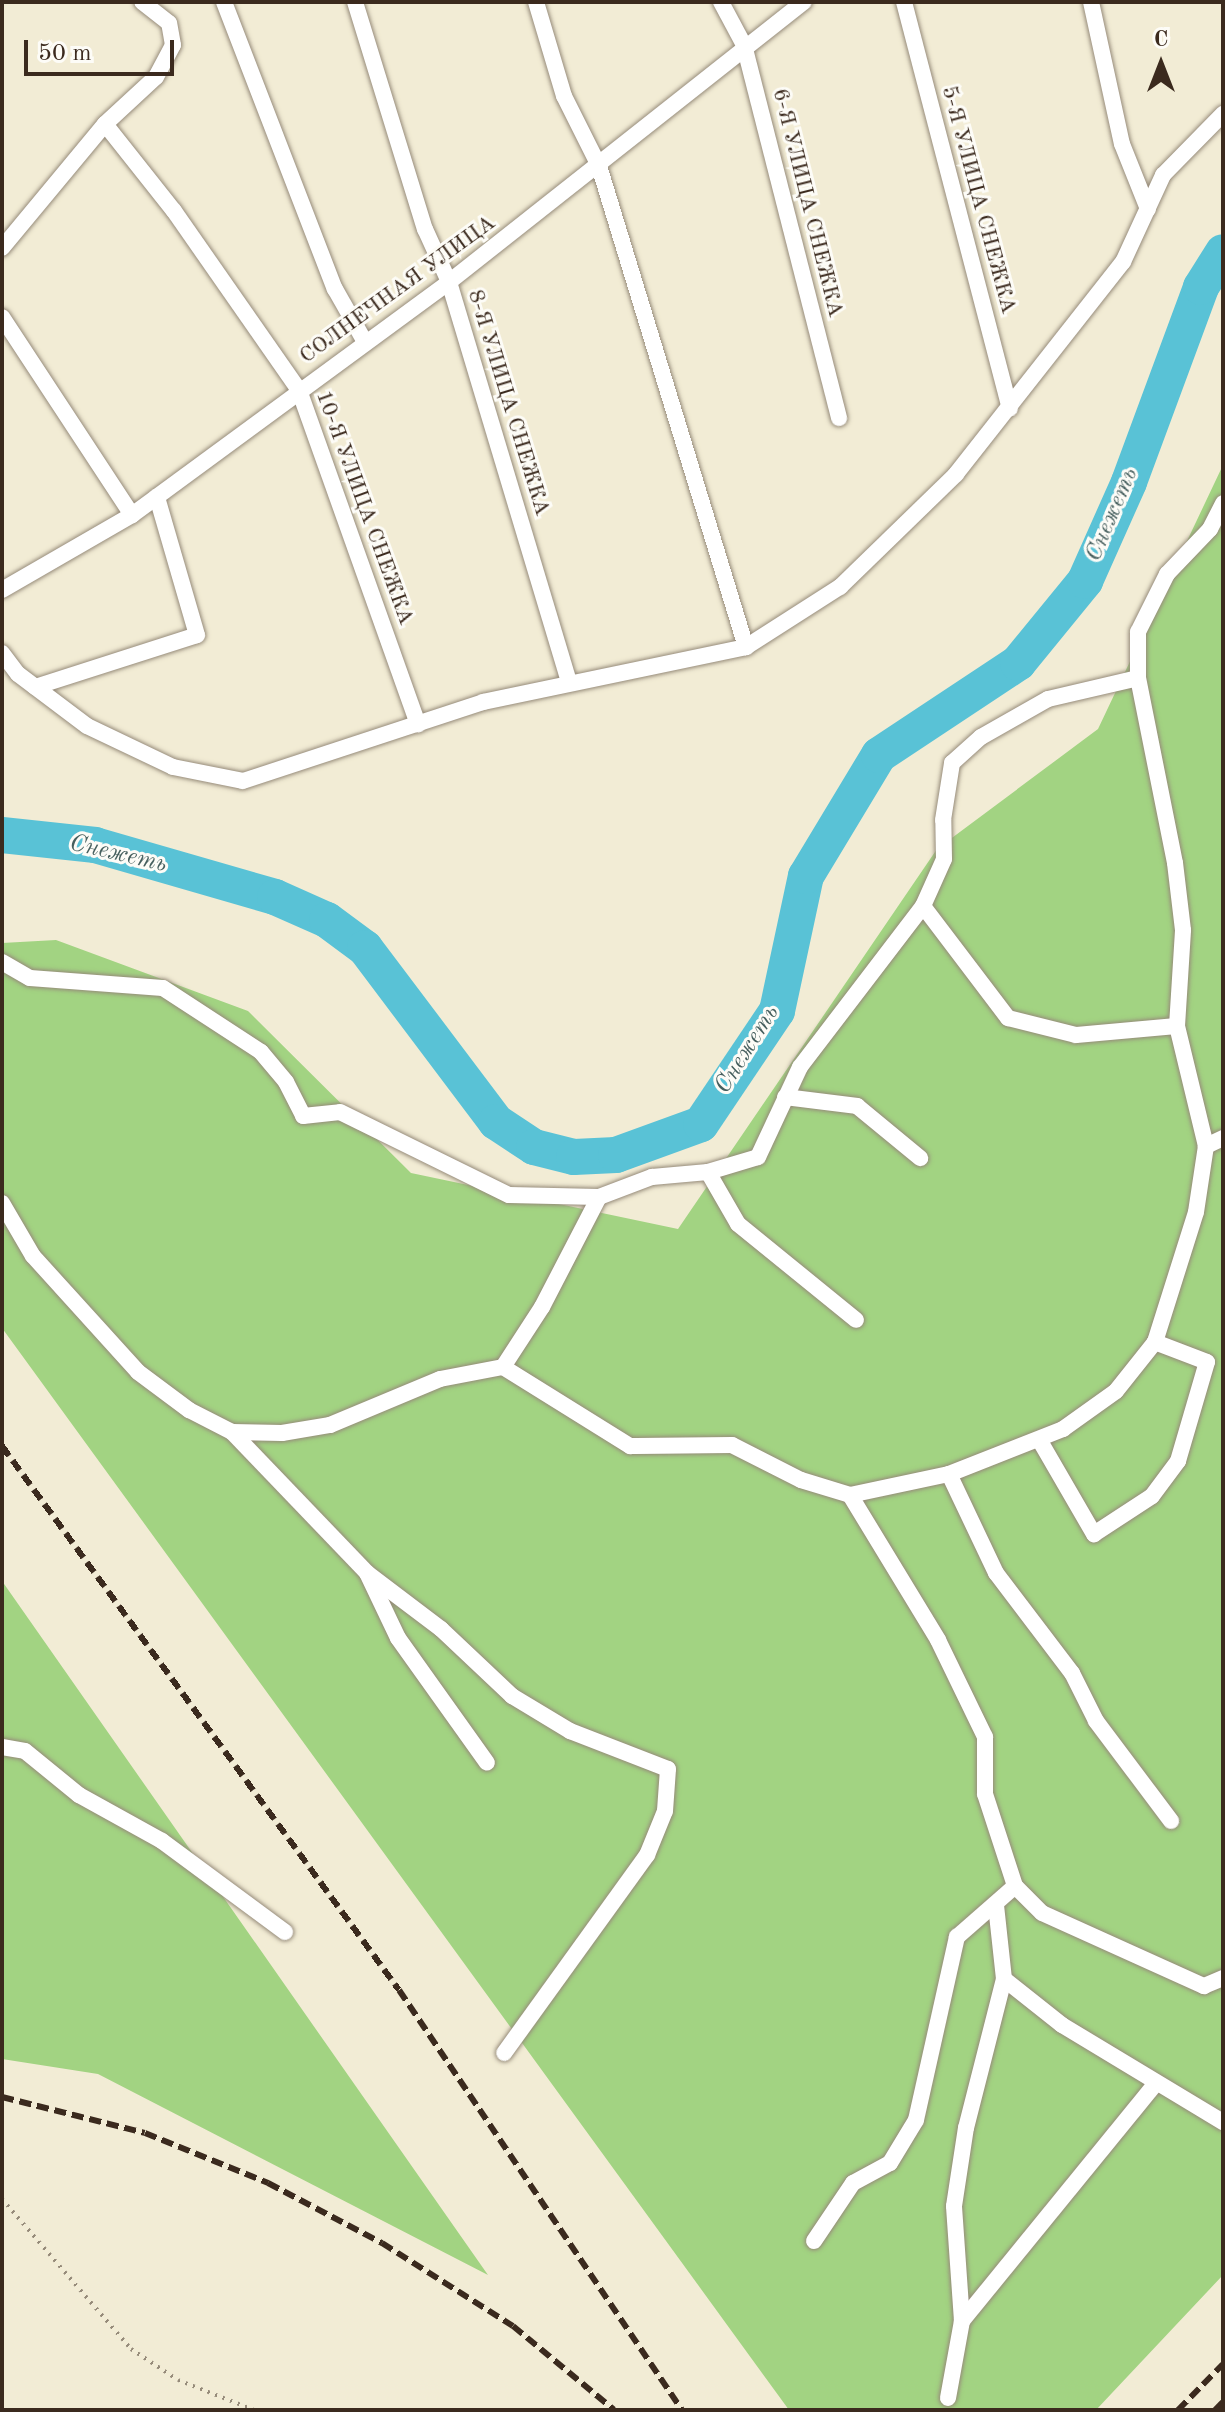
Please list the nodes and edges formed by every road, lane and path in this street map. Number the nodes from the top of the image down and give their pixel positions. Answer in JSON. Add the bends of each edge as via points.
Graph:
{"nodes":[{"id":1,"x":224,"y":2,"type":"edge"},
{"id":2,"x":355,"y":2,"type":"edge"},
{"id":3,"x":536,"y":2,"type":"edge"},
{"id":4,"x":721,"y":2,"type":"edge"},
{"id":5,"x":804,"y":2,"type":"edge"},
{"id":6,"x":904,"y":2,"type":"edge"},
{"id":7,"x":1091,"y":2,"type":"edge"},
{"id":8,"x":151,"y":3,"type":"edge"},
{"id":9,"x":744,"y":45,"type":"junction"},
{"id":10,"x":1223,"y":114,"type":"edge"},
{"id":11,"x":105,"y":124,"type":"junction"},
{"id":12,"x":599,"y":166,"type":"junction"},
{"id":13,"x":1148,"y":209,"type":"junction"},
{"id":14,"x":2,"y":248,"type":"edge"},
{"id":15,"x":449,"y":282,"type":"junction"},
{"id":16,"x":2,"y":317,"type":"edge"},
{"id":17,"x":365,"y":342,"type":"junction"},
{"id":18,"x":299,"y":390,"type":"junction"},
{"id":19,"x":1010,"y":408,"type":"junction"},
{"id":20,"x":839,"y":418,"type":"dead end"},
{"id":21,"x":157,"y":497,"type":"junction"},
{"id":22,"x":1223,"y":503,"type":"edge"},
{"id":23,"x":132,"y":515,"type":"junction"},
{"id":24,"x":1217,"y":525,"type":"edge"},
{"id":25,"x":2,"y":590,"type":"edge"},
{"id":26,"x":746,"y":647,"type":"junction"},
{"id":27,"x":2,"y":653,"type":"edge"},
{"id":28,"x":1138,"y":678,"type":"junction"},
{"id":29,"x":569,"y":681,"type":"junction"},
{"id":30,"x":35,"y":687,"type":"junction"},
{"id":31,"x":418,"y":724,"type":"junction"},
{"id":32,"x":923,"y":906,"type":"junction"},
{"id":33,"x":2,"y":962,"type":"edge"},
{"id":34,"x":1177,"y":1026,"type":"junction"},
{"id":35,"x":785,"y":1097,"type":"junction"},
{"id":36,"x":1223,"y":1138,"type":"edge"},
{"id":37,"x":1206,"y":1146,"type":"junction"},
{"id":38,"x":920,"y":1158,"type":"dead end"},
{"id":39,"x":708,"y":1172,"type":"junction"},
{"id":40,"x":599,"y":1197,"type":"junction"},
{"id":41,"x":2,"y":1203,"type":"edge"},
{"id":42,"x":856,"y":1320,"type":"dead end"},
{"id":43,"x":1155,"y":1342,"type":"junction"},
{"id":44,"x":503,"y":1367,"type":"junction"},
{"id":45,"x":232,"y":1432,"type":"junction"},
{"id":46,"x":1040,"y":1441,"type":"junction"},
{"id":47,"x":949,"y":1474,"type":"junction"},
{"id":48,"x":850,"y":1495,"type":"junction"},
{"id":49,"x":367,"y":1573,"type":"junction"},
{"id":50,"x":2,"y":1747,"type":"edge"},
{"id":51,"x":487,"y":1763,"type":"dead end"},
{"id":52,"x":1171,"y":1821,"type":"dead end"},
{"id":53,"x":1015,"y":1886,"type":"junction"},
{"id":54,"x":996,"y":1905,"type":"junction"},
{"id":55,"x":285,"y":1932,"type":"dead end"},
{"id":56,"x":1223,"y":1978,"type":"edge"},
{"id":57,"x":1004,"y":1979,"type":"junction"},
{"id":58,"x":504,"y":2053,"type":"dead end"},
{"id":59,"x":1155,"y":2084,"type":"junction"},
{"id":60,"x":1223,"y":2122,"type":"edge"},
{"id":61,"x":2,"y":2199,"type":"edge"},
{"id":62,"x":814,"y":2241,"type":"dead end"},
{"id":63,"x":962,"y":2321,"type":"junction"},
{"id":64,"x":948,"y":2398,"type":"dead end"},
{"id":65,"x":254,"y":2410,"type":"edge"}],
"edges":[{"from":1,"to":17,"type":"street","via":[[335,289]]},
{"from":2,"to":15,"type":"street","name":"8-Я УЛИЦА СНЕЖКА","via":[[425,229]]},
{"from":3,"to":12,"type":"street","via":[[564,96]]},
{"from":4,"to":9,"type":"street","name":"6-Я УЛИЦА СНЕЖКА"},
{"from":5,"to":9,"type":"street","name":"СОЛНЕЧНАЯ УЛИЦА"},
{"from":6,"to":19,"type":"street","name":"5-Я УЛИЦА СНЕЖКА"},
{"from":7,"to":13,"type":"street","via":[[1122,144]]},
{"from":8,"to":11,"type":"street","via":[[169,23],[173,45],[156,77]]},
{"from":9,"to":12,"type":"street","name":"СОЛНЕЧНАЯ УЛИЦА"},
{"from":9,"to":20,"type":"street","name":"6-Я УЛИЦА СНЕЖКА"},
{"from":10,"to":13,"type":"street","via":[[1163,175]]},
{"from":11,"to":14,"type":"street"},
{"from":11,"to":18,"type":"street","name":"10-Я УЛИЦА СНЕЖКА"},
{"from":12,"to":15,"type":"street","name":"СОЛНЕЧНАЯ УЛИЦА"},
{"from":12,"to":26,"type":"street"},
{"from":13,"to":19,"type":"street","via":[[1123,262]]},
{"from":15,"to":17,"type":"street","name":"СОЛНЕЧНАЯ УЛИЦА"},
{"from":15,"to":29,"type":"street","name":"8-Я УЛИЦА СНЕЖКА"},
{"from":16,"to":23,"type":"street"},
{"from":17,"to":18,"type":"street","name":"СОЛНЕЧНАЯ УЛИЦА"},
{"from":18,"to":21,"type":"street","name":"СОЛНЕЧНАЯ УЛИЦА"},
{"from":18,"to":31,"type":"street","name":"10-Я УЛИЦА СНЕЖКА"},
{"from":19,"to":26,"type":"street","via":[[956,474],[840,587]]},
{"from":21,"to":23,"type":"street","name":"СОЛНЕЧНАЯ УЛИЦА"},
{"from":21,"to":30,"type":"street","via":[[197,635]]},
{"from":22,"to":24,"type":"street"},
{"from":23,"to":25,"type":"street","name":"СОЛНЕЧНАЯ УЛИЦА"},
{"from":24,"to":28,"type":"street","via":[[1167,574],[1138,632]]},
{"from":26,"to":29,"type":"street"},
{"from":27,"to":30,"type":"street"},
{"from":28,"to":32,"type":"street","via":[[1048,699],[981,737],[952,763],[943,820],[944,859]]},
{"from":28,"to":34,"type":"street","via":[[1183,930]]},
{"from":29,"to":31,"type":"street"},
{"from":30,"to":31,"type":"street","via":[[87,726],[173,767],[243,781]]},
{"from":32,"to":34,"type":"street","via":[[1008,1018],[1076,1035]]},
{"from":32,"to":35,"type":"street","via":[[846,1001]]},
{"from":33,"to":40,"type":"street","via":[[30,978],[163,988],[261,1052],[286,1082],[303,1116],[340,1112],[509,1195]]},
{"from":34,"to":37,"type":"street"},
{"from":35,"to":38,"type":"street","via":[[857,1106]]},
{"from":35,"to":39,"type":"street","via":[[758,1157]]},
{"from":36,"to":37,"type":"street"},
{"from":37,"to":43,"type":"street","via":[[1196,1212]]},
{"from":39,"to":40,"type":"street","via":[[652,1177]]},
{"from":39,"to":42,"type":"street","via":[[738,1224]]},
{"from":40,"to":44,"type":"street","via":[[542,1307]]},
{"from":41,"to":45,"type":"street","via":[[33,1256],[138,1372],[189,1410]]},
{"from":43,"to":46,"type":"street","via":[[1116,1391]]},
{"from":43,"to":46,"type":"street","via":[[1207,1362],[1178,1461],[1152,1496],[1094,1534]]},
{"from":44,"to":45,"type":"street","via":[[440,1379],[330,1425],[282,1433]]},
{"from":44,"to":48,"type":"street","via":[[630,1446],[732,1445],[801,1480]]},
{"from":45,"to":49,"type":"street"},
{"from":46,"to":47,"type":"street"},
{"from":47,"to":48,"type":"street"},
{"from":47,"to":52,"type":"street","via":[[996,1573],[1072,1673],[1096,1721]]},
{"from":48,"to":53,"type":"street","via":[[938,1640],[985,1737],[985,1794]]},
{"from":49,"to":51,"type":"street","via":[[398,1638]]},
{"from":49,"to":58,"type":"street","via":[[441,1629],[512,1696],[570,1731],[668,1769],[665,1811],[647,1855]]},
{"from":50,"to":55,"type":"street","via":[[25,1751],[79,1795],[162,1841]]},
{"from":53,"to":54,"type":"street"},
{"from":53,"to":56,"type":"street","via":[[1042,1913],[1204,1986]]},
{"from":54,"to":57,"type":"street"},
{"from":54,"to":62,"type":"street","via":[[957,1937],[916,2120],[890,2163],[853,2183]]},
{"from":57,"to":59,"type":"street","via":[[1062,2025]]},
{"from":57,"to":63,"type":"street","via":[[966,2128],[954,2206]]},
{"from":59,"to":60,"type":"street"},
{"from":59,"to":63,"type":"street"},
{"from":61,"to":65,"type":"path","via":[[131,2349],[178,2380]]},
{"from":63,"to":64,"type":"street"}]}
